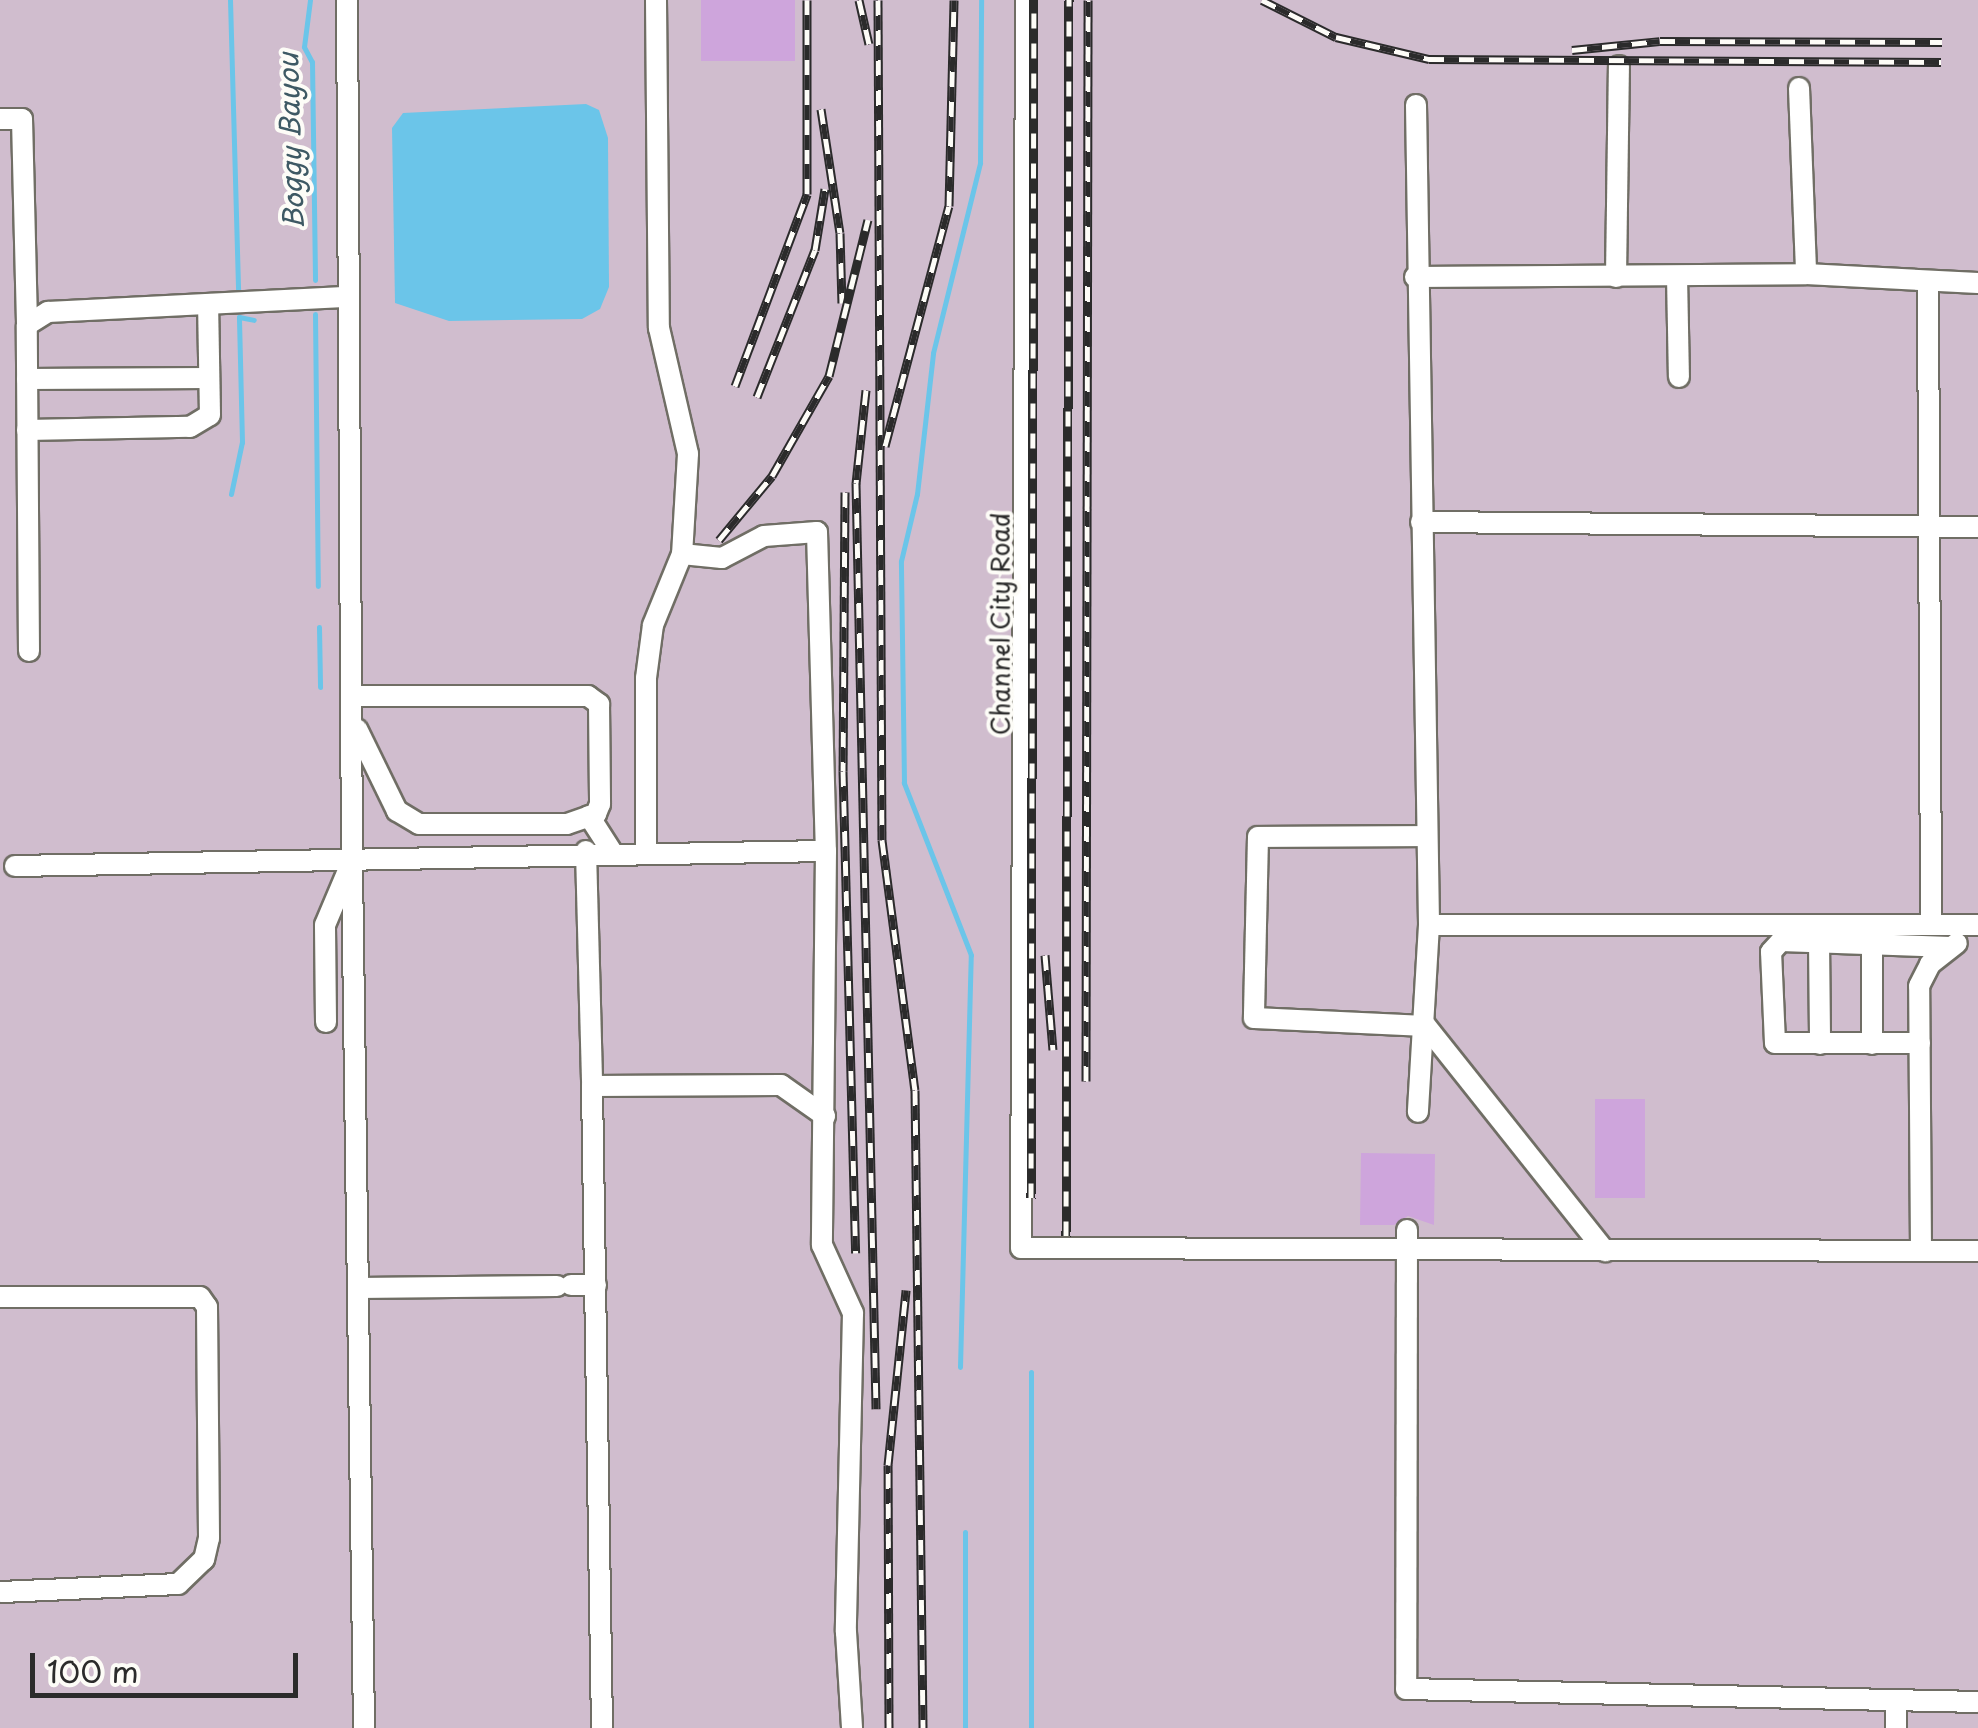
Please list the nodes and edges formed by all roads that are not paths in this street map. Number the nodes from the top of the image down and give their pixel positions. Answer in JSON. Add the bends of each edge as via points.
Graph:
{"nodes":[{"id":1,"x":348,"y":0,"type":"edge"},
{"id":2,"x":656,"y":0,"type":"edge"},
{"id":3,"x":1026,"y":0,"type":"edge"},
{"id":4,"x":1619,"y":66,"type":"dead end"},
{"id":5,"x":1799,"y":88,"type":"dead end"},
{"id":6,"x":1416,"y":106,"type":"dead end"},
{"id":7,"x":0,"y":119,"type":"edge"},
{"id":8,"x":1806,"y":274,"type":"junction"},
{"id":9,"x":1677,"y":276,"type":"junction"},
{"id":10,"x":1416,"y":277,"type":"junction"},
{"id":11,"x":1616,"y":278,"type":"junction"},
{"id":12,"x":1928,"y":281,"type":"junction"},
{"id":13,"x":1978,"y":282,"type":"edge"},
{"id":14,"x":349,"y":297,"type":"junction"},
{"id":15,"x":208,"y":304,"type":"junction"},
{"id":16,"x":27,"y":325,"type":"junction"},
{"id":17,"x":1679,"y":377,"type":"dead end"},
{"id":18,"x":209,"y":378,"type":"junction"},
{"id":19,"x":27,"y":379,"type":"junction"},
{"id":20,"x":27,"y":430,"type":"junction"},
{"id":21,"x":1421,"y":522,"type":"junction"},
{"id":22,"x":1927,"y":524,"type":"junction"},
{"id":23,"x":1978,"y":527,"type":"edge"},
{"id":24,"x":682,"y":554,"type":"junction"},
{"id":25,"x":29,"y":651,"type":"dead end"},
{"id":26,"x":355,"y":696,"type":"junction"},
{"id":27,"x":589,"y":816,"type":"junction"},
{"id":28,"x":1427,"y":836,"type":"junction"},
{"id":29,"x":826,"y":850,"type":"junction"},
{"id":30,"x":586,"y":852,"type":"junction"},
{"id":31,"x":612,"y":852,"type":"junction"},
{"id":32,"x":646,"y":852,"type":"junction"},
{"id":33,"x":352,"y":861,"type":"junction"},
{"id":34,"x":15,"y":866,"type":"dead end"},
{"id":35,"x":1932,"y":925,"type":"junction"},
{"id":36,"x":1429,"y":926,"type":"junction"},
{"id":37,"x":1978,"y":926,"type":"edge"},
{"id":38,"x":1820,"y":941,"type":"junction"},
{"id":39,"x":1872,"y":941,"type":"junction"},
{"id":40,"x":1950,"y":948,"type":"junction"},
{"id":41,"x":326,"y":1022,"type":"dead end"},
{"id":42,"x":1426,"y":1026,"type":"junction"},
{"id":43,"x":1920,"y":1043,"type":"junction"},
{"id":44,"x":1820,"y":1044,"type":"junction"},
{"id":45,"x":1872,"y":1044,"type":"junction"},
{"id":46,"x":592,"y":1086,"type":"junction"},
{"id":47,"x":1418,"y":1112,"type":"dead end"},
{"id":48,"x":824,"y":1116,"type":"junction"},
{"id":49,"x":1407,"y":1230,"type":"dead end"},
{"id":50,"x":1921,"y":1250,"type":"junction"},
{"id":51,"x":1605,"y":1251,"type":"junction"},
{"id":52,"x":1978,"y":1251,"type":"edge"},
{"id":53,"x":1405,"y":1253,"type":"junction"},
{"id":54,"x":596,"y":1285,"type":"junction"},
{"id":55,"x":358,"y":1288,"type":"junction"},
{"id":56,"x":0,"y":1297,"type":"edge"},
{"id":57,"x":0,"y":1592,"type":"edge"},
{"id":58,"x":1896,"y":1700,"type":"junction"},
{"id":59,"x":1978,"y":1702,"type":"edge"},
{"id":60,"x":364,"y":1728,"type":"edge"},
{"id":61,"x":602,"y":1728,"type":"edge"},
{"id":62,"x":852,"y":1728,"type":"edge"},
{"id":63,"x":1896,"y":1728,"type":"edge"}],
"edges":[{"from":1,"to":14,"type":"lane"},
{"from":2,"to":24,"type":"lane","via":[[659,328],[688,454]]},
{"from":3,"to":53,"type":"lane","name":"Channel City Road","via":[[1021,1248]]},
{"from":4,"to":11,"type":"lane"},
{"from":5,"to":8,"type":"lane"},
{"from":6,"to":10,"type":"lane"},
{"from":7,"to":16,"type":"lane","via":[[22,119]]},
{"from":8,"to":9,"type":"lane"},
{"from":8,"to":12,"type":"lane"},
{"from":9,"to":11,"type":"lane"},
{"from":9,"to":17,"type":"lane"},
{"from":10,"to":11,"type":"lane"},
{"from":10,"to":21,"type":"lane"},
{"from":12,"to":13,"type":"lane"},
{"from":12,"to":22,"type":"lane"},
{"from":14,"to":15,"type":"lane"},
{"from":14,"to":26,"type":"lane"},
{"from":15,"to":16,"type":"lane","via":[[48,312]]},
{"from":15,"to":18,"type":"lane"},
{"from":16,"to":19,"type":"lane"},
{"from":18,"to":19,"type":"lane"},
{"from":18,"to":20,"type":"lane","via":[[210,415],[190,427]]},
{"from":19,"to":20,"type":"lane"},
{"from":20,"to":25,"type":"lane"},
{"from":21,"to":22,"type":"lane"},
{"from":21,"to":28,"type":"lane"},
{"from":22,"to":23,"type":"lane"},
{"from":22,"to":35,"type":"lane"},
{"from":24,"to":29,"type":"lane","via":[[722,558],[764,536],[817,532]]},
{"from":24,"to":32,"type":"lane","via":[[652,625]]},
{"from":26,"to":27,"type":"lane","via":[[356,728],[368,760],[397,811],[419,824],[567,824]]},
{"from":26,"to":27,"type":"lane","via":[[588,696],[599,704],[600,764],[600,804]]},
{"from":26,"to":33,"type":"lane"},
{"from":27,"to":31,"type":"lane"},
{"from":28,"to":36,"type":"lane"},
{"from":28,"to":42,"type":"lane","via":[[1258,838],[1254,1018]]},
{"from":29,"to":32,"type":"lane"},
{"from":29,"to":48,"type":"lane"},
{"from":30,"to":31,"type":"lane"},
{"from":30,"to":33,"type":"lane"},
{"from":30,"to":46,"type":"lane"},
{"from":31,"to":32,"type":"lane"},
{"from":33,"to":34,"type":"lane"},
{"from":33,"to":41,"type":"lane","via":[[324,925]]},
{"from":33,"to":55,"type":"lane"},
{"from":35,"to":36,"type":"lane"},
{"from":35,"to":37,"type":"lane"},
{"from":36,"to":42,"type":"lane"},
{"from":37,"to":40,"type":"lane"},
{"from":38,"to":39,"type":"lane"},
{"from":38,"to":44,"type":"lane"},
{"from":38,"to":44,"type":"lane","via":[[1780,940],[1771,952],[1772,1040]]},
{"from":39,"to":40,"type":"lane"},
{"from":39,"to":45,"type":"lane"},
{"from":40,"to":43,"type":"lane","via":[[1930,964],[1919,986]]},
{"from":42,"to":47,"type":"lane"},
{"from":42,"to":51,"type":"lane"},
{"from":43,"to":45,"type":"lane"},
{"from":43,"to":50,"type":"lane"},
{"from":44,"to":45,"type":"lane"},
{"from":46,"to":48,"type":"lane","via":[[781,1085]]},
{"from":46,"to":54,"type":"lane"},
{"from":48,"to":62,"type":"lane","via":[[822,1245],[853,1314],[846,1632]]},
{"from":49,"to":53,"type":"lane"},
{"from":50,"to":51,"type":"lane"},
{"from":50,"to":52,"type":"lane"},
{"from":51,"to":53,"type":"lane"},
{"from":53,"to":58,"type":"lane","via":[[1406,1689]]},
{"from":54,"to":55,"type":"lane"},
{"from":54,"to":61,"type":"lane"},
{"from":55,"to":60,"type":"lane"},
{"from":56,"to":57,"type":"lane","via":[[200,1297],[208,1307],[209,1538],[204,1559],[178,1584]]},
{"from":58,"to":59,"type":"lane"},
{"from":58,"to":63,"type":"lane"}]}
